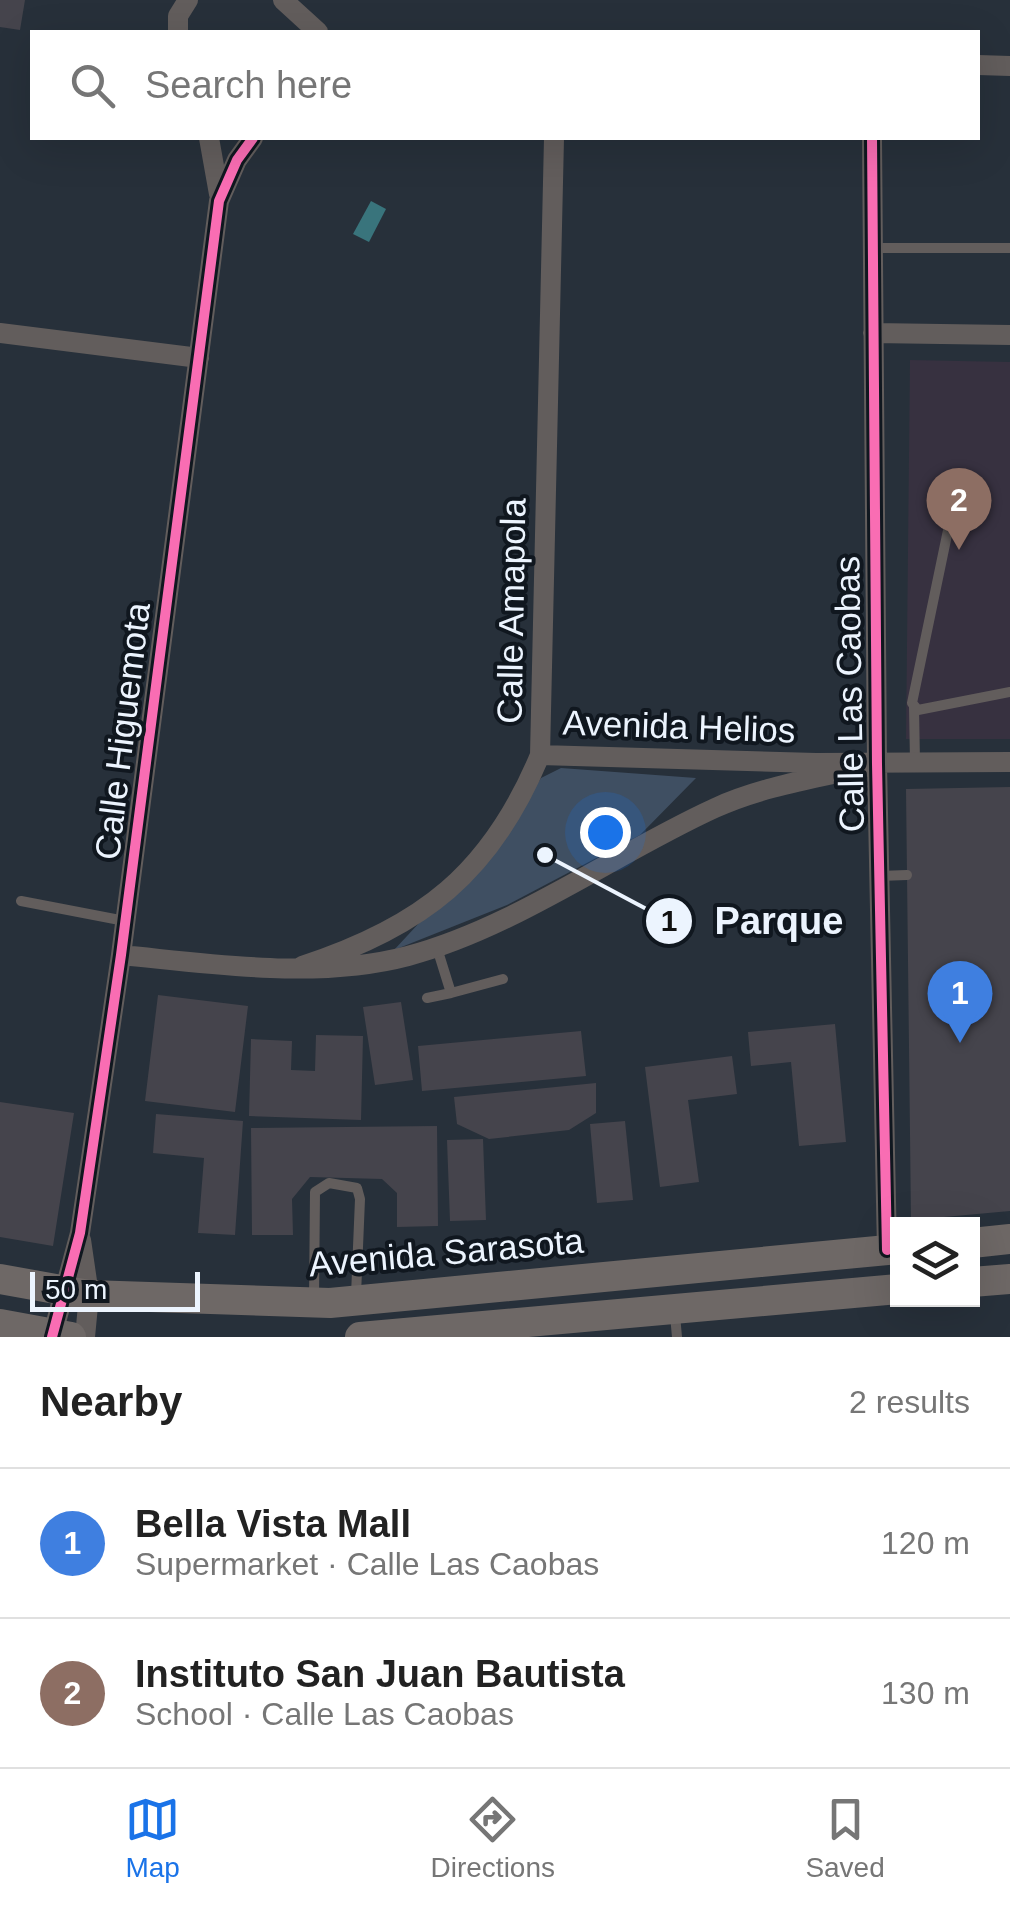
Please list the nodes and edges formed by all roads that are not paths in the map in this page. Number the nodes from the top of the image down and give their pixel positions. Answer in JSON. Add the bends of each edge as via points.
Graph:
{"nodes":[{"id":1,"x":188,"y":0,"type":"edge"},
{"id":2,"x":283,"y":0,"type":"edge"},
{"id":3,"x":178,"y":30,"type":"edge"},
{"id":4,"x":316,"y":30,"type":"edge"},
{"id":5,"x":980,"y":65,"type":"edge"},
{"id":6,"x":1010,"y":66,"type":"edge"},
{"id":7,"x":210,"y":140,"type":"edge"},
{"id":8,"x":251,"y":140,"type":"edge"},
{"id":9,"x":554,"y":140,"type":"edge"},
{"id":10,"x":872,"y":140,"type":"edge"},
{"id":11,"x":219,"y":201,"type":"junction"},
{"id":12,"x":873,"y":248,"type":"junction"},
{"id":13,"x":1010,"y":248,"type":"edge"},
{"id":14,"x":0,"y":332,"type":"edge"},
{"id":15,"x":873,"y":333,"type":"junction"},
{"id":16,"x":1010,"y":334,"type":"edge"},
{"id":17,"x":199,"y":358,"type":"junction"},
{"id":18,"x":952,"y":511,"type":"dead end"},
{"id":19,"x":1010,"y":692,"type":"edge"},
{"id":20,"x":914,"y":707,"type":"junction"},
{"id":21,"x":540,"y":755,"type":"junction"},
{"id":22,"x":1010,"y":762,"type":"edge"},
{"id":23,"x":915,"y":763,"type":"junction"},
{"id":24,"x":876,"y":764,"type":"junction"},
{"id":25,"x":907,"y":874,"type":"dead end"},
{"id":26,"x":879,"y":876,"type":"junction"},
{"id":27,"x":21,"y":901,"type":"dead end"},
{"id":28,"x":125,"y":921,"type":"junction"},
{"id":29,"x":436,"y":947,"type":"junction"},
{"id":30,"x":121,"y":955,"type":"junction"},
{"id":31,"x":302,"y":966,"type":"junction"},
{"id":32,"x":503,"y":979,"type":"dead end"},
{"id":33,"x":451,"y":993,"type":"junction"},
{"id":34,"x":427,"y":998,"type":"dead end"},
{"id":35,"x":891,"y":1217,"type":"edge"},
{"id":36,"x":1010,"y":1239,"type":"edge"},
{"id":37,"x":980,"y":1242,"type":"edge"},
{"id":38,"x":890,"y":1250,"type":"edge"},
{"id":39,"x":1010,"y":1279,"type":"edge"},
{"id":40,"x":0,"y":1280,"type":"edge"},
{"id":41,"x":980,"y":1281,"type":"edge"},
{"id":42,"x":890,"y":1290,"type":"edge"},
{"id":43,"x":76,"y":1292,"type":"junction"},
{"id":44,"x":356,"y":1300,"type":"junction"},
{"id":45,"x":314,"y":1302,"type":"junction"},
{"id":46,"x":676,"y":1323,"type":"edge"},
{"id":47,"x":0,"y":1324,"type":"edge"},
{"id":48,"x":58,"y":1336,"type":"edge"},
{"id":49,"x":85,"y":1337,"type":"edge"},
{"id":50,"x":360,"y":1337,"type":"edge"}],
"edges":[{"from":1,"to":3,"type":"street"},
{"from":2,"to":4,"type":"street"},
{"from":5,"to":6,"type":"street"},
{"from":7,"to":11,"type":"street"},
{"from":8,"to":11,"type":"street","name":"Calle Higuemota"},
{"from":9,"to":21,"type":"street","name":"Calle Amapola"},
{"from":10,"to":12,"type":"street","name":"Calle Las Caobas"},
{"from":11,"to":17,"type":"street","name":"Calle Higuemota"},
{"from":12,"to":13,"type":"lane"},
{"from":12,"to":15,"type":"street","name":"Calle Las Caobas"},
{"from":14,"to":17,"type":"street"},
{"from":15,"to":16,"type":"street"},
{"from":15,"to":24,"type":"street","name":"Calle Las Caobas"},
{"from":17,"to":28,"type":"street","name":"Calle Higuemota"},
{"from":18,"to":20,"type":"lane"},
{"from":19,"to":20,"type":"lane"},
{"from":20,"to":23,"type":"lane"},
{"from":21,"to":24,"type":"street","name":"Avenida Helios"},
{"from":21,"to":31,"type":"street","name":"Calle Amapola","via":[[492,843],[448,890],[405,925]]},
{"from":22,"to":23,"type":"street","name":"Avenida Helios"},
{"from":23,"to":24,"type":"street","name":"Avenida Helios"},
{"from":24,"to":26,"type":"street","name":"Calle Las Caobas"},
{"from":24,"to":29,"type":"street","name":"Avenida Helios","via":[[719,806]]},
{"from":25,"to":26,"type":"lane"},
{"from":26,"to":35,"type":"street","name":"Calle Las Caobas"},
{"from":27,"to":28,"type":"lane"},
{"from":28,"to":30,"type":"street","name":"Calle Higuemota"},
{"from":29,"to":31,"type":"street","name":"Avenida Helios","via":[[357,966]]},
{"from":29,"to":33,"type":"lane"},
{"from":30,"to":31,"type":"street","name":"Avenida Helios"},
{"from":30,"to":43,"type":"street","name":"Calle Higuemota"},
{"from":32,"to":33,"type":"lane"},
{"from":33,"to":34,"type":"lane"},
{"from":36,"to":37,"type":"main road"},
{"from":38,"to":44,"type":"main road","name":"Avenida Sarasota"},
{"from":39,"to":41,"type":"main road"},
{"from":40,"to":43,"type":"main road","name":"Avenida Sarasota"},
{"from":42,"to":46,"type":"main road"},
{"from":43,"to":45,"type":"main road","name":"Avenida Sarasota"},
{"from":43,"to":48,"type":"street","name":"Calle Higuemota"},
{"from":43,"to":49,"type":"street","name":"Calle Higuemota"},
{"from":44,"to":45,"type":"main road","name":"Avenida Sarasota"},
{"from":44,"to":45,"type":"lane","via":[[360,1199],[357,1188],[329,1183],[315,1192]]},
{"from":46,"to":50,"type":"main road","via":[[614,1320]]},
{"from":47,"to":48,"type":"main road"}]}
